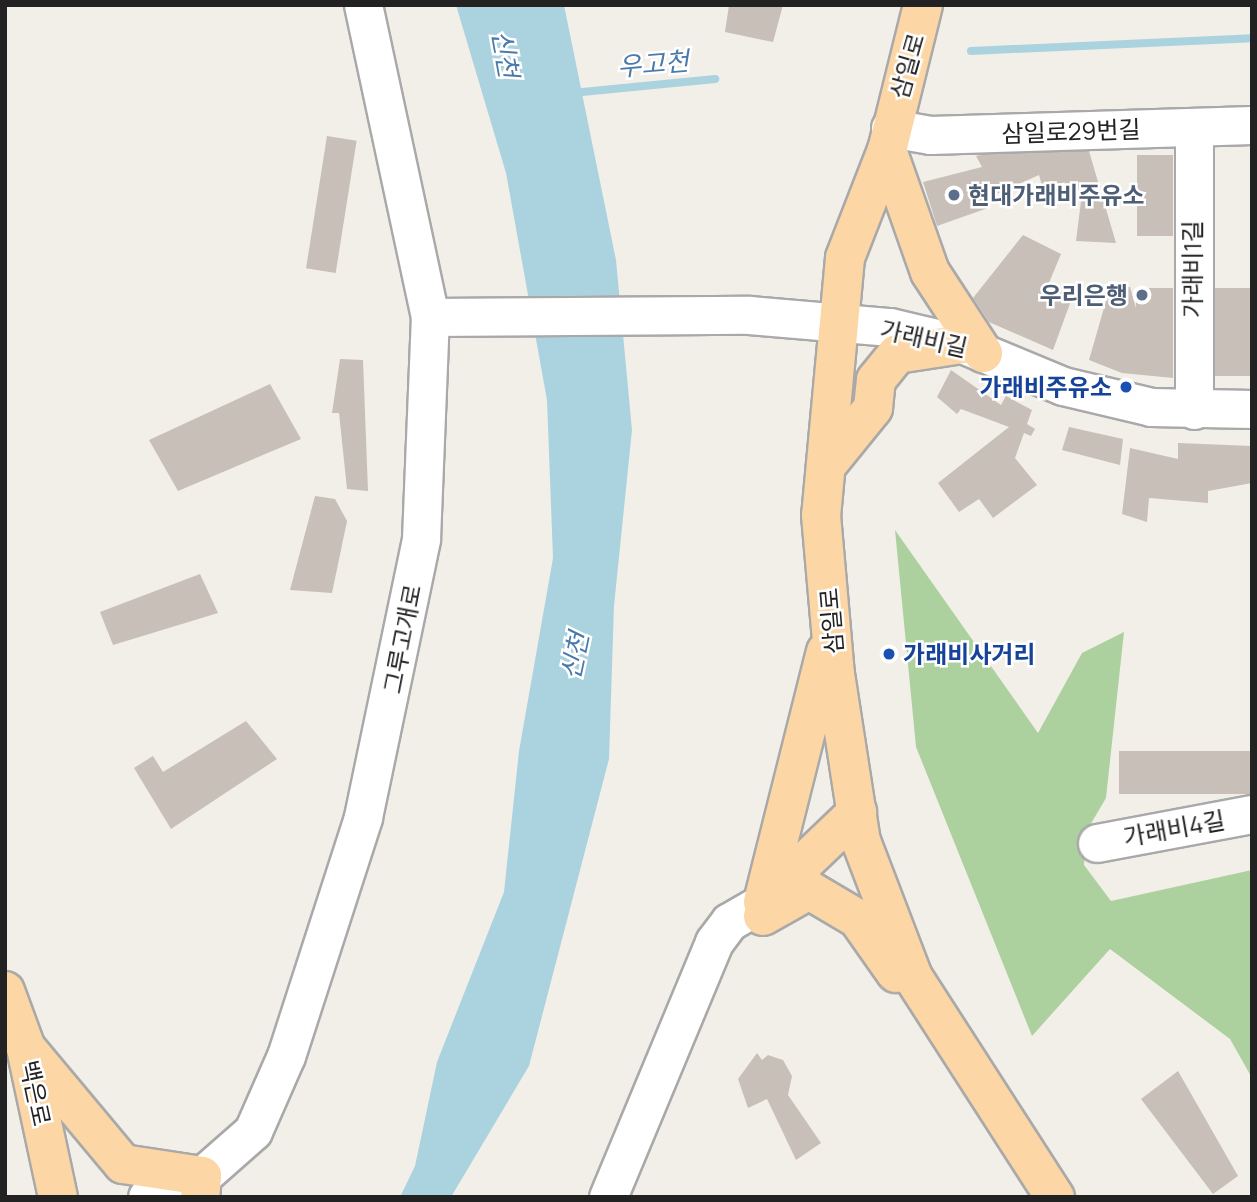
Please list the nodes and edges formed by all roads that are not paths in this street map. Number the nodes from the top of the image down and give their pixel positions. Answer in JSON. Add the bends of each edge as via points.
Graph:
{"nodes":[{"id":1,"x":363,"y":5,"type":"edge"},
{"id":2,"x":923,"y":5,"type":"edge"},
{"id":3,"x":1252,"y":125,"type":"edge"},
{"id":4,"x":1194,"y":127,"type":"junction"},
{"id":5,"x":888,"y":139,"type":"junction"},
{"id":6,"x":443,"y":317,"type":"junction"},
{"id":7,"x":838,"y":324,"type":"junction"},
{"id":8,"x":973,"y":349,"type":"junction"},
{"id":9,"x":1252,"y":409,"type":"edge"},
{"id":10,"x":1194,"y":410,"type":"junction"},
{"id":11,"x":826,"y":466,"type":"junction"},
{"id":12,"x":831,"y":630,"type":"junction"},
{"id":13,"x":857,"y":812,"type":"junction"},
{"id":14,"x":1252,"y":814,"type":"edge"},
{"id":15,"x":1097,"y":843,"type":"dead end"},
{"id":16,"x":763,"y":909,"type":"junction"},
{"id":17,"x":5,"y":991,"type":"edge"},
{"id":18,"x":951,"y":1040,"type":"junction"},
{"id":19,"x":26,"y":1048,"type":"junction"},
{"id":20,"x":201,"y":1187,"type":"edge"},
{"id":21,"x":58,"y":1197,"type":"edge"},
{"id":22,"x":147,"y":1197,"type":"edge"},
{"id":23,"x":608,"y":1197,"type":"edge"},
{"id":24,"x":1055,"y":1197,"type":"edge"}],
"edges":[{"from":1,"to":6,"type":"street","name":"그루고개로"},
{"from":2,"to":5,"type":"main road","name":"삼일로"},
{"from":3,"to":4,"type":"street","name":"삼일로29번길"},
{"from":4,"to":5,"type":"street","name":"삼일로29번길"},
{"from":4,"to":10,"type":"street","name":"가래비1길"},
{"from":5,"to":7,"type":"main road","name":"삼일로","via":[[845,258]]},
{"from":5,"to":8,"type":"main road","via":[[930,272]]},
{"from":6,"to":7,"type":"street","name":"가래비길","via":[[694,316]]},
{"from":6,"to":20,"type":"street","name":"그루고개로","via":[[421,539],[363,817],[286,1056],[253,1131]]},
{"from":7,"to":8,"type":"street","name":"가래비길","via":[[890,327]]},
{"from":7,"to":11,"type":"main road","name":"삼일로"},
{"from":8,"to":10,"type":"street","name":"가래비길","via":[[1063,386],[1151,407]]},
{"from":8,"to":11,"type":"main road","via":[[897,354],[876,380],[873,408]]},
{"from":9,"to":10,"type":"street","name":"가래비길"},
{"from":11,"to":12,"type":"main road","name":"삼일로","via":[[821,515]]},
{"from":12,"to":13,"type":"main road","name":"삼일로"},
{"from":12,"to":16,"type":"main road"},
{"from":13,"to":16,"type":"main road"},
{"from":13,"to":18,"type":"main road","name":"삼일로","via":[[861,841],[913,976]]},
{"from":14,"to":15,"type":"street","name":"가래비4길"},
{"from":16,"to":18,"type":"main road","via":[[809,890],[858,919]]},
{"from":16,"to":23,"type":"street","via":[[729,922],[714,942]]},
{"from":17,"to":19,"type":"main road","name":"백은로"},
{"from":18,"to":24,"type":"main road","name":"삼일로"},
{"from":19,"to":20,"type":"main road","via":[[122,1164]]},
{"from":19,"to":21,"type":"main road","name":"백은로"},
{"from":20,"to":22,"type":"street","name":"그루고개로"}]}
